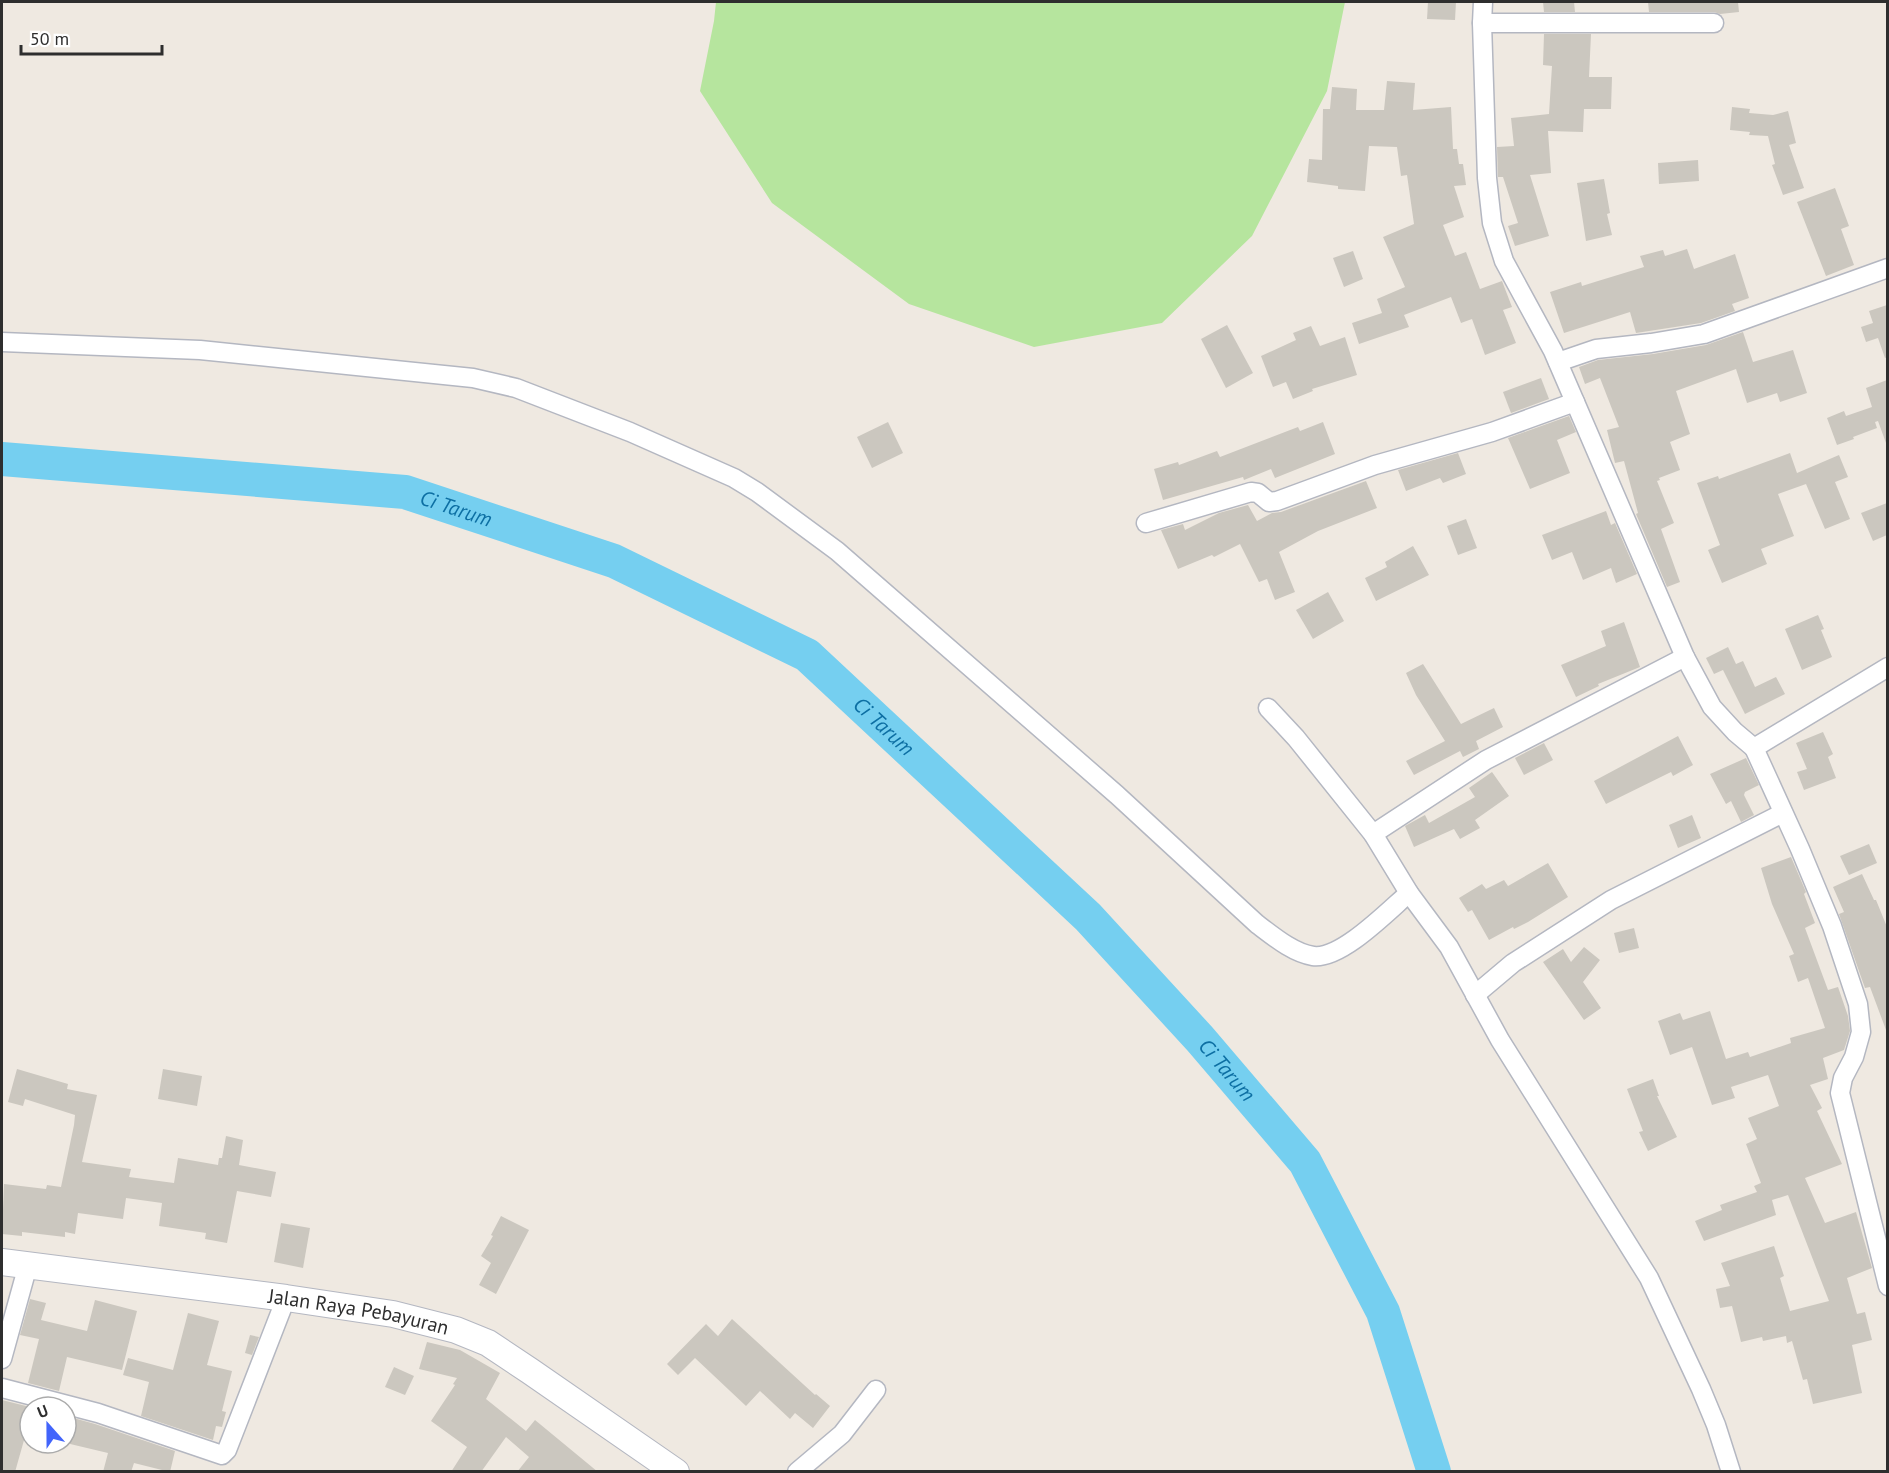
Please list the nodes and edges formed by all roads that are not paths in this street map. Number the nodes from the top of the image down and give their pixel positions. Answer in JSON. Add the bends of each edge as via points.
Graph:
{"nodes":[{"id":1,"x":1483,"y":2,"type":"edge"},
{"id":2,"x":1482,"y":23,"type":"junction"},
{"id":3,"x":1714,"y":23,"type":"dead end"},
{"id":4,"x":1887,"y":268,"type":"edge"},
{"id":5,"x":2,"y":342,"type":"edge"},
{"id":6,"x":1558,"y":362,"type":"junction"},
{"id":7,"x":1575,"y":402,"type":"junction"},
{"id":8,"x":1146,"y":523,"type":"dead end"},
{"id":9,"x":1685,"y":657,"type":"junction"},
{"id":10,"x":1887,"y":667,"type":"edge"},
{"id":11,"x":1268,"y":708,"type":"dead end"},
{"id":12,"x":1754,"y":748,"type":"junction"},
{"id":13,"x":1783,"y":813,"type":"junction"},
{"id":14,"x":1373,"y":834,"type":"junction"},
{"id":15,"x":1409,"y":893,"type":"junction"},
{"id":16,"x":1475,"y":995,"type":"junction"},
{"id":17,"x":2,"y":1262,"type":"edge"},
{"id":18,"x":28,"y":1265,"type":"junction"},
{"id":19,"x":1887,"y":1286,"type":"edge"},
{"id":20,"x":286,"y":1298,"type":"junction"},
{"id":21,"x":2,"y":1359,"type":"edge"},
{"id":22,"x":2,"y":1388,"type":"edge"},
{"id":23,"x":876,"y":1390,"type":"dead end"},
{"id":24,"x":676,"y":1472,"type":"edge"},
{"id":25,"x":797,"y":1472,"type":"edge"},
{"id":26,"x":1731,"y":1472,"type":"edge"}],
"edges":[{"from":1,"to":2,"type":"street"},
{"from":2,"to":3,"type":"street"},
{"from":2,"to":6,"type":"street","via":[[1492,223],[1503,261]]},
{"from":4,"to":6,"type":"street","via":[[1704,334],[1596,349]]},
{"from":5,"to":15,"type":"street","via":[[201,350],[473,378],[516,388],[630,432],[734,478],[837,551],[1277,939],[1303,953],[1325,955],[1354,938]]},
{"from":6,"to":7,"type":"street"},
{"from":7,"to":8,"type":"street","via":[[1492,432],[1375,465],[1277,501],[1269,502],[1251,492]]},
{"from":7,"to":9,"type":"street"},
{"from":9,"to":12,"type":"street","via":[[1712,707]]},
{"from":9,"to":14,"type":"street","via":[[1486,760]]},
{"from":10,"to":12,"type":"street"},
{"from":11,"to":14,"type":"street"},
{"from":12,"to":13,"type":"street"},
{"from":13,"to":16,"type":"street","via":[[1611,900],[1513,963]]},
{"from":13,"to":19,"type":"street","via":[[1832,926],[1858,1004],[1861,1032],[1840,1093]]},
{"from":14,"to":15,"type":"street"},
{"from":15,"to":16,"type":"street","via":[[1449,947]]},
{"from":16,"to":26,"type":"street","via":[[1649,1278],[1701,1389]]},
{"from":17,"to":18,"type":"main road","name":"Jalan Raya Pebayuran"},
{"from":18,"to":20,"type":"main road","name":"Jalan Raya Pebayuran"},
{"from":18,"to":21,"type":"street"},
{"from":20,"to":22,"type":"street","via":[[222,1455],[98,1413]]},
{"from":20,"to":24,"type":"main road","name":"Jalan Raya Pebayuran","via":[[393,1314],[477,1339]]},
{"from":23,"to":25,"type":"street","via":[[842,1434]]}]}
